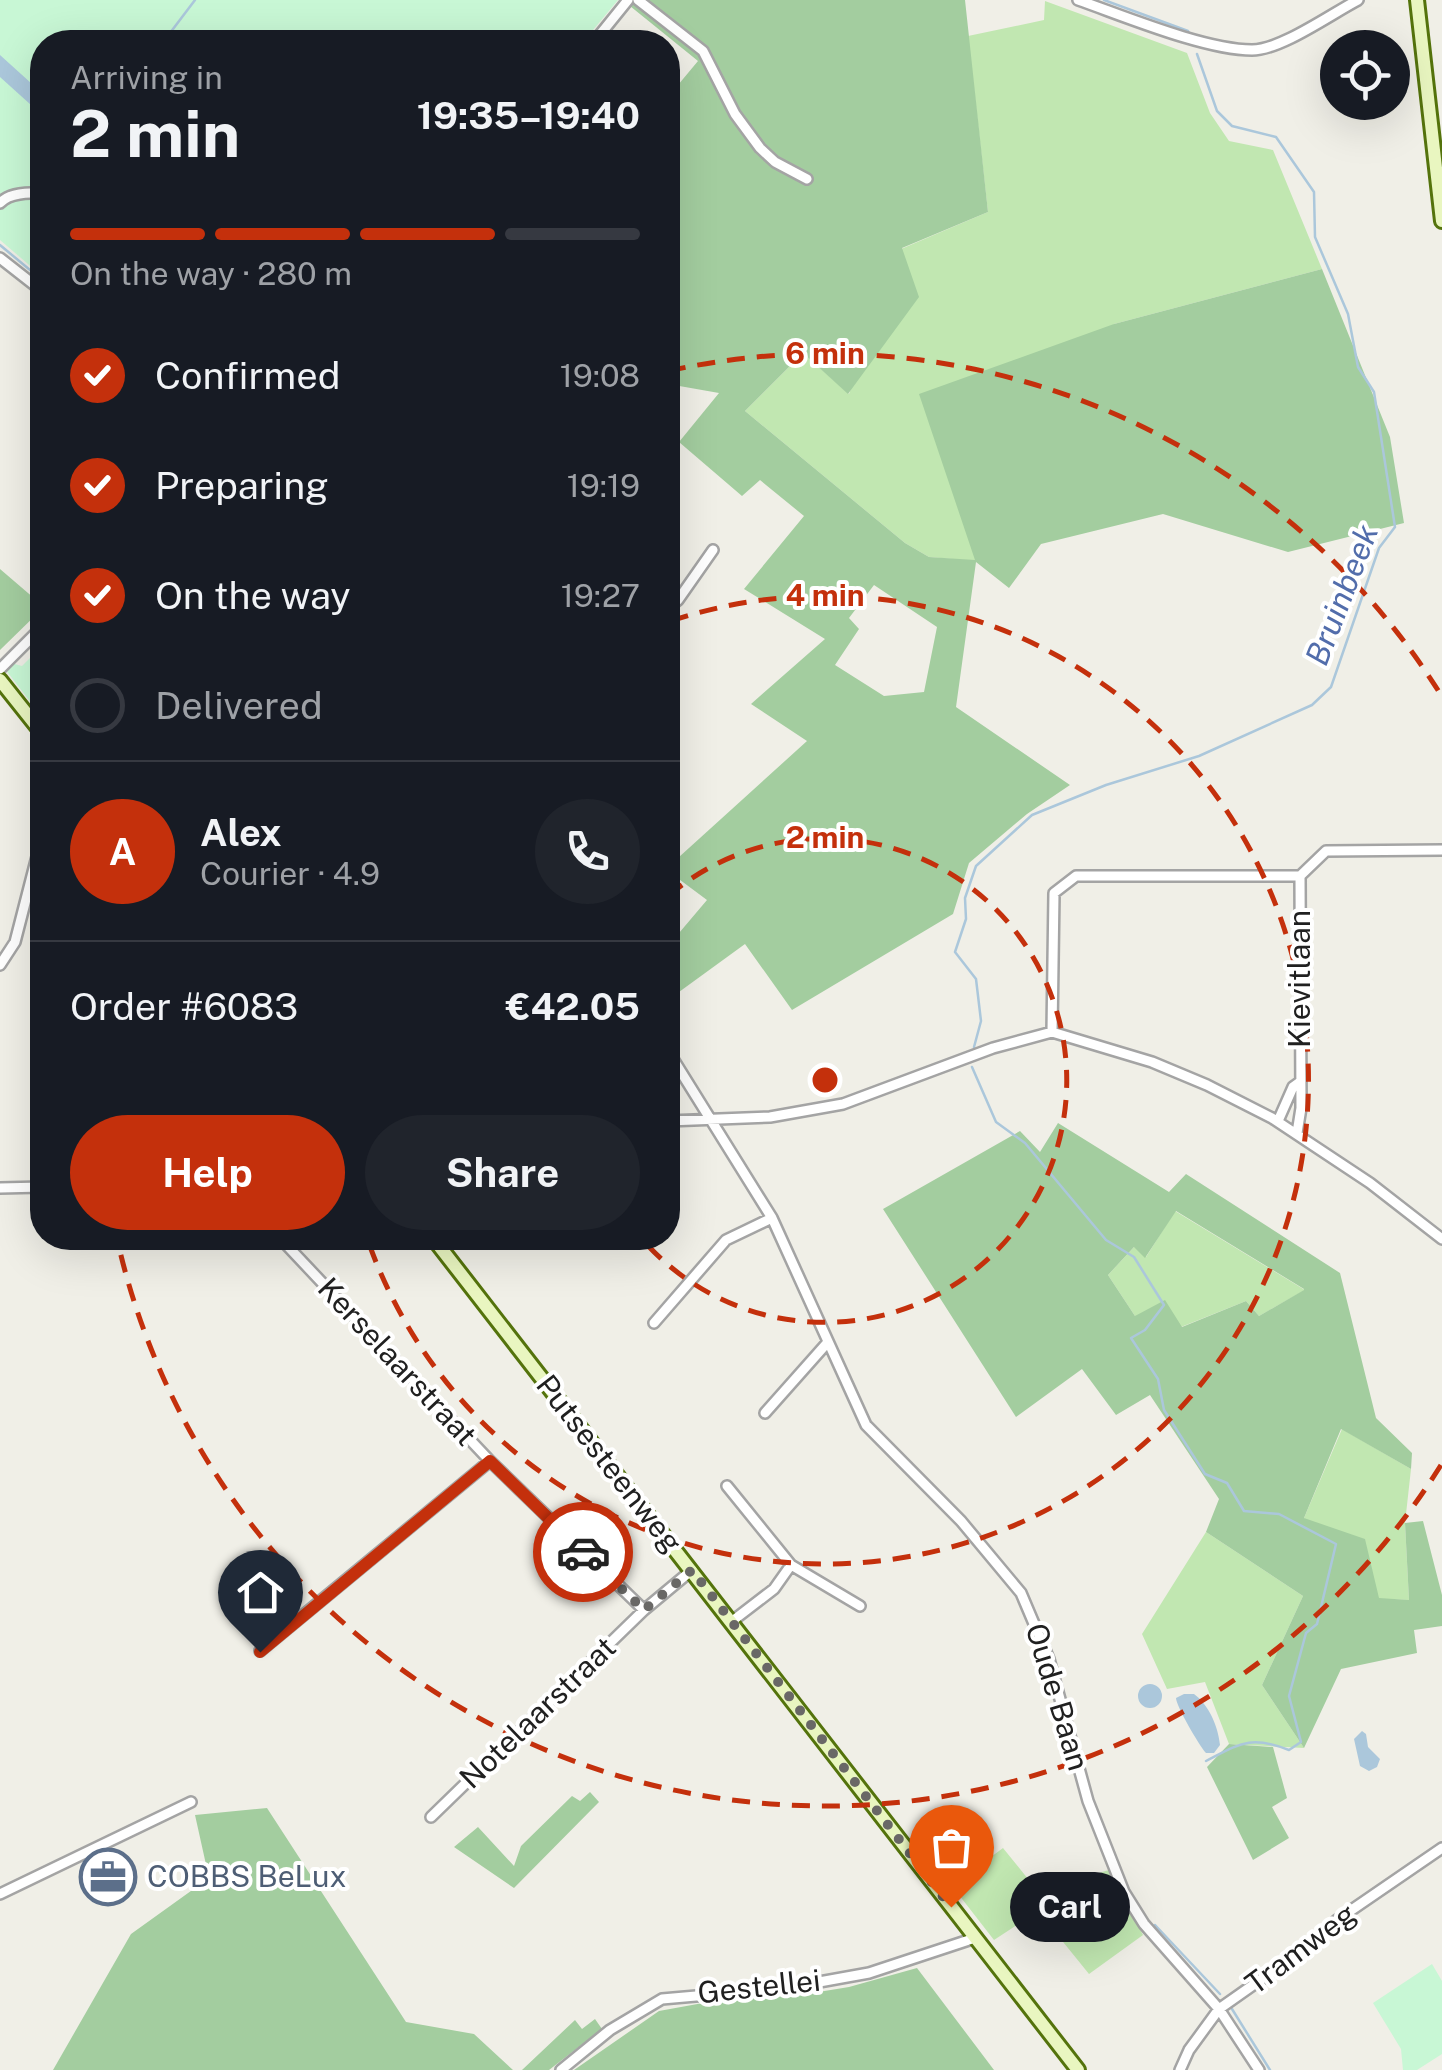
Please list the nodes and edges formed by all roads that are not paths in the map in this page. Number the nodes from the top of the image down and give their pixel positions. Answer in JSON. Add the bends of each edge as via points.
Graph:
{"nodes":[{"id":1,"x":628,"y":0,"type":"edge"},
{"id":2,"x":638,"y":0,"type":"edge"},
{"id":3,"x":1078,"y":0,"type":"edge"},
{"id":4,"x":1358,"y":0,"type":"edge"},
{"id":5,"x":1417,"y":0,"type":"edge"},
{"id":6,"x":604,"y":30,"type":"edge"},
{"id":7,"x":676,"y":30,"type":"edge"},
{"id":8,"x":680,"y":34,"type":"edge"},
{"id":9,"x":807,"y":179,"type":"dead end"},
{"id":10,"x":30,"y":194,"type":"edge"},
{"id":11,"x":0,"y":204,"type":"edge"},
{"id":12,"x":1442,"y":221,"type":"edge"},
{"id":13,"x":0,"y":258,"type":"edge"},
{"id":14,"x":30,"y":282,"type":"edge"},
{"id":15,"x":713,"y":550,"type":"dead end"},
{"id":16,"x":680,"y":597,"type":"edge"},
{"id":17,"x":30,"y":640,"type":"edge"},
{"id":18,"x":3,"y":666,"type":"edge"},
{"id":19,"x":0,"y":680,"type":"edge"},
{"id":20,"x":30,"y":719,"type":"edge"},
{"id":21,"x":1442,"y":850,"type":"edge"},
{"id":22,"x":1300,"y":876,"type":"junction"},
{"id":23,"x":30,"y":884,"type":"edge"},
{"id":24,"x":0,"y":965,"type":"edge"},
{"id":25,"x":1052,"y":1032,"type":"junction"},
{"id":26,"x":680,"y":1070,"type":"edge"},
{"id":27,"x":1300,"y":1082,"type":"junction"},
{"id":28,"x":712,"y":1119,"type":"junction"},
{"id":29,"x":680,"y":1120,"type":"edge"},
{"id":30,"x":1278,"y":1122,"type":"junction"},
{"id":31,"x":1298,"y":1133,"type":"junction"},
{"id":32,"x":30,"y":1187,"type":"edge"},
{"id":33,"x":0,"y":1188,"type":"edge"},
{"id":34,"x":772,"y":1218,"type":"junction"},
{"id":35,"x":1442,"y":1238,"type":"edge"},
{"id":36,"x":291,"y":1250,"type":"edge"},
{"id":37,"x":442,"y":1250,"type":"edge"},
{"id":38,"x":654,"y":1323,"type":"dead end"},
{"id":39,"x":828,"y":1342,"type":"junction"},
{"id":40,"x":764,"y":1413,"type":"dead end"},
{"id":41,"x":490,"y":1461,"type":"junction"},
{"id":42,"x":727,"y":1486,"type":"dead end"},
{"id":43,"x":792,"y":1565,"type":"junction"},
{"id":44,"x":692,"y":1570,"type":"junction"},
{"id":45,"x":860,"y":1606,"type":"dead end"},
{"id":46,"x":644,"y":1610,"type":"junction"},
{"id":47,"x":732,"y":1622,"type":"junction"},
{"id":48,"x":260,"y":1652,"type":"dead end"},
{"id":49,"x":191,"y":1802,"type":"dead end"},
{"id":50,"x":431,"y":1817,"type":"dead end"},
{"id":51,"x":1442,"y":1848,"type":"edge"},
{"id":52,"x":0,"y":1894,"type":"edge"},
{"id":53,"x":974,"y":1938,"type":"junction"},
{"id":54,"x":1219,"y":2009,"type":"junction"},
{"id":55,"x":561,"y":2070,"type":"edge"},
{"id":56,"x":1078,"y":2070,"type":"edge"},
{"id":57,"x":1180,"y":2070,"type":"edge"},
{"id":58,"x":1259,"y":2070,"type":"edge"}],
"edges":[{"from":1,"to":6,"type":"street"},
{"from":2,"to":7,"type":"street"},
{"from":3,"to":4,"type":"street","via":[[1252,50]]},
{"from":5,"to":12,"type":"main road"},
{"from":8,"to":9,"type":"street","via":[[703,52],[760,148]]},
{"from":10,"to":11,"type":"street"},
{"from":13,"to":14,"type":"street"},
{"from":15,"to":16,"type":"street"},
{"from":17,"to":18,"type":"street"},
{"from":19,"to":20,"type":"main road"},
{"from":21,"to":22,"type":"street","via":[[1326,851]]},
{"from":22,"to":25,"type":"street","via":[[1076,876],[1054,894]]},
{"from":22,"to":27,"type":"street","name":"Kievitlaan"},
{"from":23,"to":24,"type":"street","via":[[15,942]]},
{"from":25,"to":28,"type":"street","via":[[843,1104]]},
{"from":25,"to":30,"type":"street","via":[[1152,1062]]},
{"from":26,"to":28,"type":"street","name":"Oude Baan"},
{"from":27,"to":30,"type":"street","name":"Kievitlaan"},
{"from":27,"to":31,"type":"street","name":"Kievitlaan"},
{"from":28,"to":29,"type":"street"},
{"from":28,"to":34,"type":"street","name":"Oude Baan"},
{"from":30,"to":31,"type":"street"},
{"from":31,"to":35,"type":"street"},
{"from":32,"to":33,"type":"street"},
{"from":34,"to":38,"type":"street","via":[[726,1240]]},
{"from":34,"to":39,"type":"street","name":"Oude Baan"},
{"from":36,"to":41,"type":"street","name":"Kerselaarstraat"},
{"from":37,"to":44,"type":"main road","name":"Putsesteenweg"},
{"from":39,"to":40,"type":"street"},
{"from":39,"to":54,"type":"street","name":"Oude Baan","via":[[866,1425],[1021,1593],[1050,1659],[1088,1801],[1124,1892]]},
{"from":41,"to":46,"type":"street","name":"Kerselaarstraat"},
{"from":41,"to":48,"type":"street"},
{"from":42,"to":43,"type":"street"},
{"from":43,"to":45,"type":"street"},
{"from":43,"to":47,"type":"street","via":[[774,1589]]},
{"from":44,"to":46,"type":"street","name":"Notelaarstraat"},
{"from":44,"to":47,"type":"main road","name":"Putsesteenweg"},
{"from":46,"to":50,"type":"street","name":"Notelaarstraat"},
{"from":47,"to":53,"type":"main road","name":"Putsesteenweg"},
{"from":49,"to":52,"type":"street"},
{"from":51,"to":54,"type":"street","name":"Tramweg"},
{"from":53,"to":55,"type":"street","name":"Gestellei","via":[[858,1975],[662,1999]]},
{"from":53,"to":56,"type":"main road","name":"Putsesteenweg"},
{"from":54,"to":57,"type":"street","name":"Tramweg"},
{"from":54,"to":58,"type":"street","name":"Oude Baan"}]}
